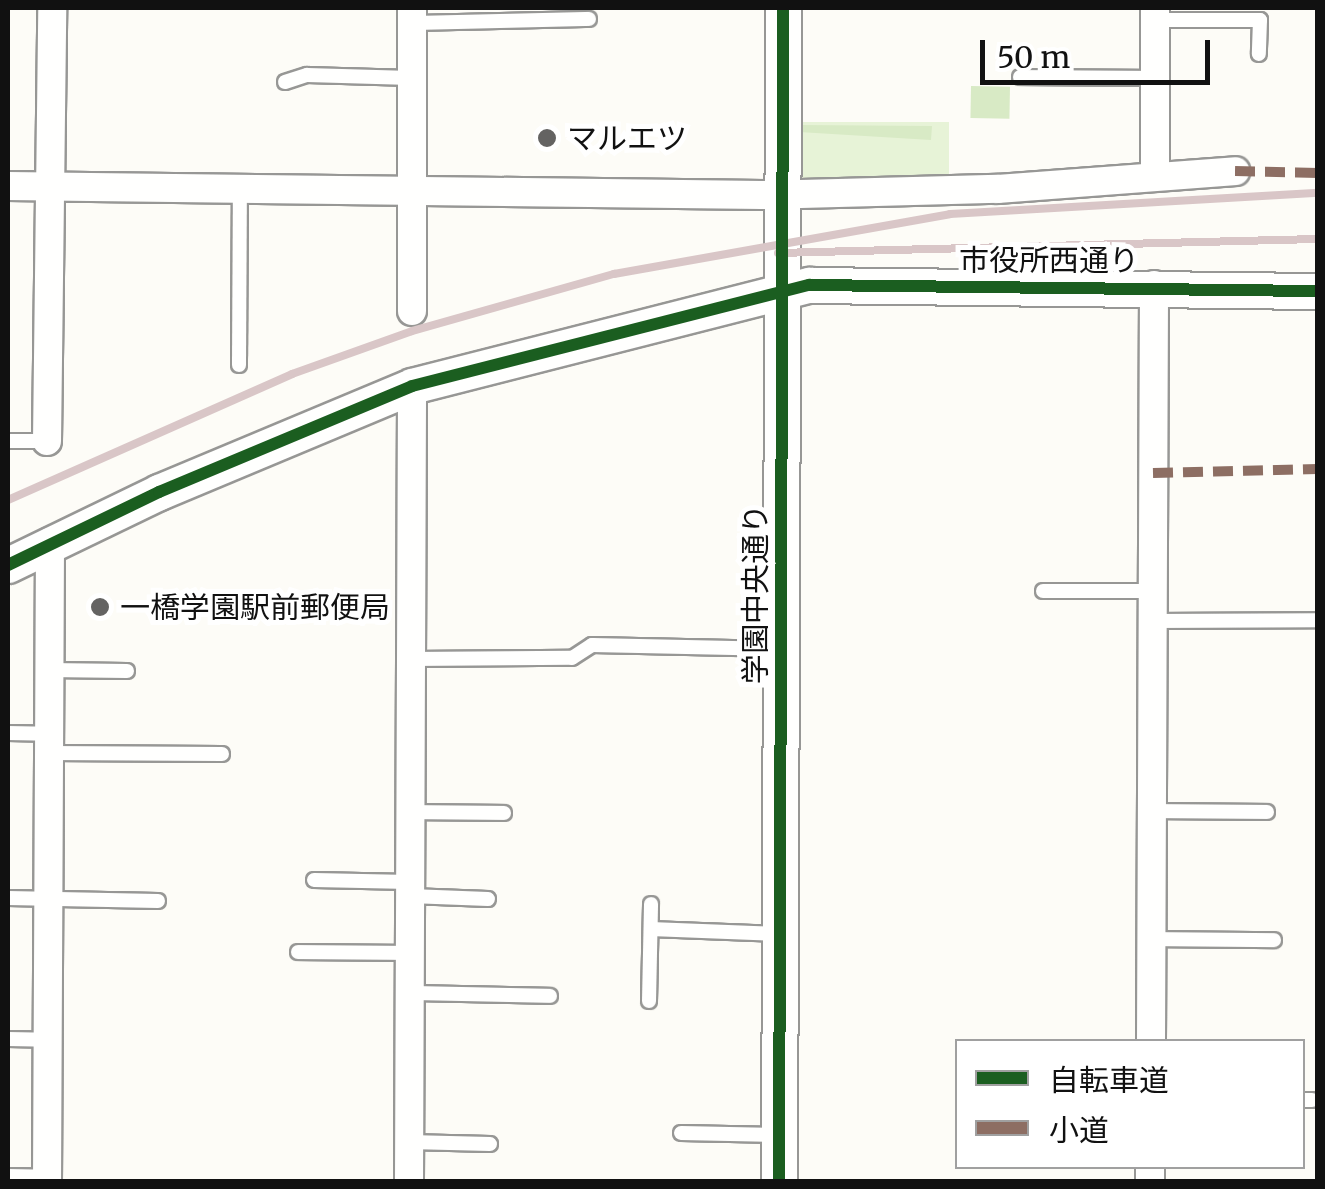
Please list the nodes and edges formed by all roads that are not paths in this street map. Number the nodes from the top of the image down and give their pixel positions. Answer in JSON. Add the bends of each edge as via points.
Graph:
{"nodes":[{"id":1,"x":52,"y":8,"type":"edge"},
{"id":2,"x":783,"y":8,"type":"edge"},
{"id":3,"x":1155,"y":14,"type":"edge"},
{"id":4,"x":412,"y":16,"type":"edge"},
{"id":5,"x":589,"y":19,"type":"dead end"},
{"id":6,"x":1259,"y":54,"type":"dead end"},
{"id":7,"x":1020,"y":77,"type":"dead end"},
{"id":8,"x":411,"y":78,"type":"junction"},
{"id":9,"x":1155,"y":78,"type":"junction"},
{"id":10,"x":285,"y":82,"type":"dead end"},
{"id":11,"x":1235,"y":171,"type":"dead end"},
{"id":12,"x":1155,"y":174,"type":"junction"},
{"id":13,"x":8,"y":186,"type":"edge"},
{"id":14,"x":51,"y":186,"type":"junction"},
{"id":15,"x":240,"y":190,"type":"junction"},
{"id":16,"x":782,"y":190,"type":"junction"},
{"id":17,"x":411,"y":195,"type":"junction"},
{"id":18,"x":1154,"y":284,"type":"junction"},
{"id":19,"x":1318,"y":291,"type":"edge"},
{"id":20,"x":782,"y":292,"type":"junction"},
{"id":21,"x":412,"y":311,"type":"dead end"},
{"id":22,"x":238,"y":365,"type":"dead end"},
{"id":23,"x":412,"y":386,"type":"junction"},
{"id":24,"x":8,"y":441,"type":"edge"},
{"id":25,"x":47,"y":441,"type":"joint"},
{"id":26,"x":50,"y":542,"type":"junction"},
{"id":27,"x":8,"y":565,"type":"edge"},
{"id":28,"x":1043,"y":591,"type":"dead end"},
{"id":29,"x":1152,"y":592,"type":"junction"},
{"id":30,"x":1318,"y":620,"type":"edge"},
{"id":31,"x":1152,"y":621,"type":"junction"},
{"id":32,"x":780,"y":649,"type":"junction"},
{"id":33,"x":410,"y":659,"type":"junction"},
{"id":34,"x":48,"y":670,"type":"junction"},
{"id":35,"x":127,"y":671,"type":"dead end"},
{"id":36,"x":8,"y":733,"type":"edge"},
{"id":37,"x":47,"y":744,"type":"junction"},
{"id":38,"x":222,"y":754,"type":"dead end"},
{"id":39,"x":1152,"y":811,"type":"junction"},
{"id":40,"x":410,"y":812,"type":"junction"},
{"id":41,"x":1267,"y":812,"type":"dead end"},
{"id":42,"x":504,"y":813,"type":"dead end"},
{"id":43,"x":314,"y":880,"type":"dead end"},
{"id":44,"x":410,"y":889,"type":"junction"},
{"id":45,"x":8,"y":898,"type":"edge"},
{"id":46,"x":47,"y":898,"type":"junction"},
{"id":47,"x":488,"y":899,"type":"dead end"},
{"id":48,"x":158,"y":901,"type":"dead end"},
{"id":49,"x":651,"y":904,"type":"dead end"},
{"id":50,"x":650,"y":929,"type":"junction"},
{"id":51,"x":780,"y":934,"type":"junction"},
{"id":52,"x":1151,"y":939,"type":"junction"},
{"id":53,"x":1274,"y":940,"type":"dead end"},
{"id":54,"x":298,"y":952,"type":"dead end"},
{"id":55,"x":410,"y":953,"type":"junction"},
{"id":56,"x":410,"y":992,"type":"junction"},
{"id":57,"x":550,"y":996,"type":"dead end"},
{"id":58,"x":649,"y":1001,"type":"dead end"},
{"id":59,"x":1151,"y":1039,"type":"edge"},
{"id":60,"x":8,"y":1040,"type":"edge"},
{"id":61,"x":46,"y":1040,"type":"junction"},
{"id":62,"x":681,"y":1133,"type":"dead end"},
{"id":63,"x":779,"y":1134,"type":"junction"},
{"id":64,"x":409,"y":1142,"type":"junction"},
{"id":65,"x":490,"y":1144,"type":"dead end"},
{"id":66,"x":8,"y":1176,"type":"edge"},
{"id":67,"x":46,"y":1179,"type":"edge"},
{"id":68,"x":409,"y":1182,"type":"edge"},
{"id":69,"x":779,"y":1182,"type":"edge"}],
"edges":[{"from":1,"to":14,"type":"street"},
{"from":2,"to":16,"type":"street","name":"学園中央通り"},
{"from":3,"to":6,"type":"lane","via":[[1260,20]]},
{"from":3,"to":9,"type":"street"},
{"from":4,"to":5,"type":"lane"},
{"from":4,"to":8,"type":"street"},
{"from":7,"to":9,"type":"lane"},
{"from":8,"to":10,"type":"lane","via":[[307,75]]},
{"from":8,"to":17,"type":"street"},
{"from":9,"to":12,"type":"street"},
{"from":11,"to":12,"type":"street"},
{"from":12,"to":16,"type":"street","via":[[998,189]]},
{"from":13,"to":14,"type":"street"},
{"from":14,"to":15,"type":"street"},
{"from":14,"to":25,"type":"street"},
{"from":15,"to":17,"type":"street"},
{"from":15,"to":22,"type":"lane"},
{"from":16,"to":17,"type":"street"},
{"from":16,"to":20,"type":"street","name":"学園中央通り"},
{"from":17,"to":21,"type":"street"},
{"from":18,"to":19,"type":"street","name":"市役所西通り"},
{"from":18,"to":20,"type":"street","name":"市役所西通り","via":[[809,284]]},
{"from":18,"to":29,"type":"street"},
{"from":20,"to":23,"type":"street","name":"市役所西通り"},
{"from":20,"to":32,"type":"street","name":"学園中央通り"},
{"from":23,"to":26,"type":"street","name":"市役所西通り"},
{"from":23,"to":33,"type":"street"},
{"from":24,"to":25,"type":"lane"},
{"from":26,"to":27,"type":"street","name":"市役所西通り"},
{"from":26,"to":34,"type":"street"},
{"from":28,"to":29,"type":"lane"},
{"from":29,"to":31,"type":"street"},
{"from":30,"to":31,"type":"lane"},
{"from":31,"to":39,"type":"street"},
{"from":32,"to":33,"type":"lane","via":[[592,646],[572,658]]},
{"from":32,"to":51,"type":"street","name":"学園中央通り"},
{"from":33,"to":40,"type":"street"},
{"from":34,"to":35,"type":"lane"},
{"from":34,"to":37,"type":"street"},
{"from":36,"to":37,"type":"lane"},
{"from":37,"to":38,"type":"lane"},
{"from":37,"to":46,"type":"street"},
{"from":39,"to":41,"type":"lane"},
{"from":39,"to":52,"type":"street"},
{"from":40,"to":42,"type":"lane"},
{"from":40,"to":44,"type":"street"},
{"from":43,"to":44,"type":"lane"},
{"from":44,"to":47,"type":"lane"},
{"from":44,"to":55,"type":"street"},
{"from":45,"to":46,"type":"lane"},
{"from":46,"to":48,"type":"lane"},
{"from":46,"to":61,"type":"street"},
{"from":49,"to":50,"type":"lane"},
{"from":50,"to":51,"type":"lane"},
{"from":50,"to":58,"type":"lane"},
{"from":51,"to":63,"type":"street","name":"学園中央通り"},
{"from":52,"to":53,"type":"lane"},
{"from":52,"to":59,"type":"street"},
{"from":54,"to":55,"type":"lane"},
{"from":55,"to":56,"type":"street"},
{"from":56,"to":57,"type":"lane"},
{"from":56,"to":64,"type":"street"},
{"from":60,"to":61,"type":"lane"},
{"from":61,"to":67,"type":"street"},
{"from":62,"to":63,"type":"lane"},
{"from":63,"to":69,"type":"street","name":"学園中央通り"},
{"from":64,"to":65,"type":"lane"},
{"from":64,"to":68,"type":"street"},
{"from":66,"to":67,"type":"lane"}]}
